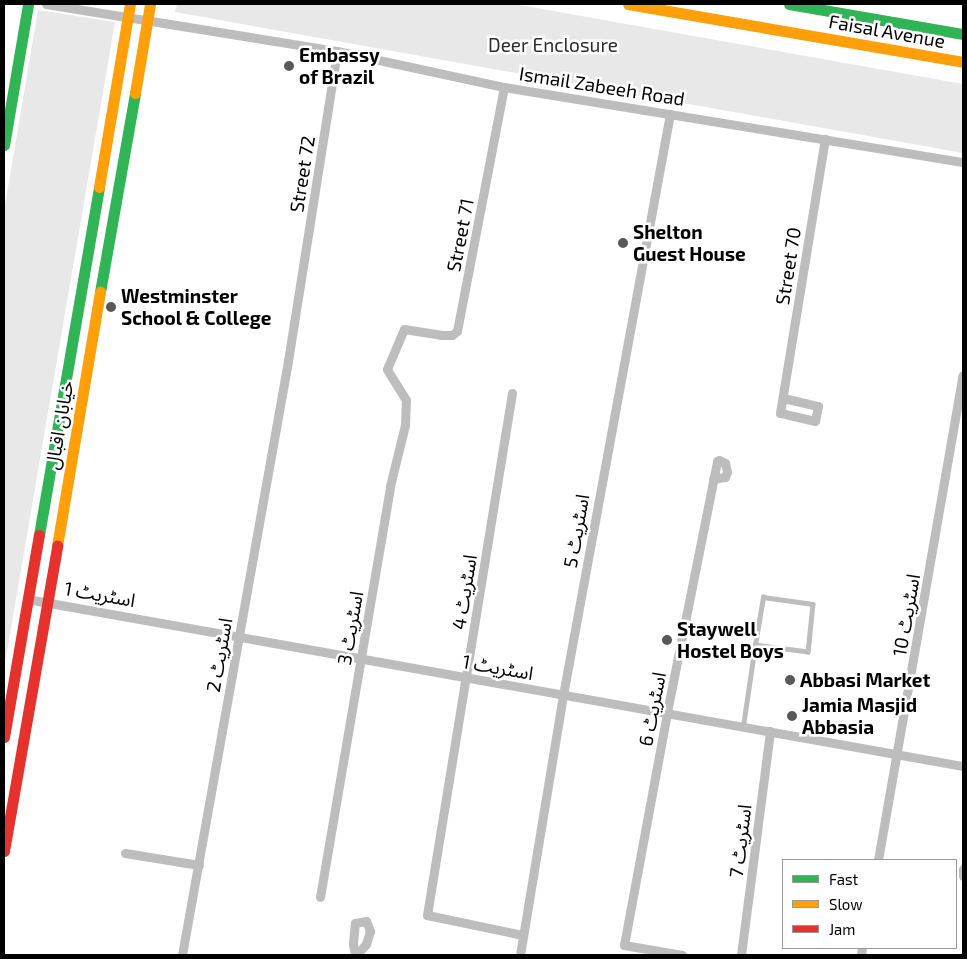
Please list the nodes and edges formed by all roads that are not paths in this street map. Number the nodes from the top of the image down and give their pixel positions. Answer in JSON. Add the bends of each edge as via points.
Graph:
{"nodes":[{"id":1,"x":28,"y":4,"type":"edge"},
{"id":2,"x":46,"y":4,"type":"edge"},
{"id":3,"x":150,"y":4,"type":"edge"},
{"id":4,"x":628,"y":4,"type":"edge"},
{"id":5,"x":789,"y":4,"type":"edge"},
{"id":6,"x":129,"y":10,"type":"edge"},
{"id":7,"x":148,"y":18,"type":"junction"},
{"id":8,"x":963,"y":34,"type":"edge"},
{"id":9,"x":338,"y":51,"type":"junction"},
{"id":10,"x":963,"y":62,"type":"edge"},
{"id":11,"x":504,"y":87,"type":"junction"},
{"id":12,"x":670,"y":114,"type":"junction"},
{"id":13,"x":825,"y":139,"type":"junction"},
{"id":14,"x":4,"y":145,"type":"edge"},
{"id":15,"x":963,"y":162,"type":"edge"},
{"id":16,"x":288,"y":361,"type":"joint"},
{"id":17,"x":388,"y":369,"type":"joint"},
{"id":18,"x":963,"y":375,"type":"edge"},
{"id":19,"x":512,"y":393,"type":"dead end"},
{"id":20,"x":783,"y":398,"type":"dead end"},
{"id":21,"x":713,"y":479,"type":"dead end"},
{"id":22,"x":27,"y":599,"type":"junction"},
{"id":23,"x":46,"y":602,"type":"junction"},
{"id":24,"x":239,"y":634,"type":"junction"},
{"id":25,"x":755,"y":645,"type":"junction"},
{"id":26,"x":362,"y":657,"type":"junction"},
{"id":27,"x":466,"y":678,"type":"junction"},
{"id":28,"x":563,"y":695,"type":"junction"},
{"id":29,"x":667,"y":712,"type":"junction"},
{"id":30,"x":743,"y":726,"type":"junction"},
{"id":31,"x":770,"y":731,"type":"junction"},
{"id":32,"x":4,"y":737,"type":"edge"},
{"id":33,"x":896,"y":755,"type":"junction"},
{"id":34,"x":963,"y":766,"type":"edge"},
{"id":35,"x":4,"y":852,"type":"edge"},
{"id":36,"x":125,"y":853,"type":"dead end"},
{"id":37,"x":878,"y":859,"type":"edge"},
{"id":38,"x":198,"y":865,"type":"junction"},
{"id":39,"x":963,"y":869,"type":"edge"},
{"id":40,"x":963,"y":876,"type":"edge"},
{"id":41,"x":320,"y":897,"type":"dead end"},
{"id":42,"x":524,"y":934,"type":"junction"},
{"id":43,"x":182,"y":955,"type":"edge"},
{"id":44,"x":520,"y":955,"type":"edge"},
{"id":45,"x":682,"y":955,"type":"edge"},
{"id":46,"x":741,"y":955,"type":"edge"}],
"edges":[{"from":1,"to":14,"type":"main road"},
{"from":2,"to":6,"type":"street","name":"Ismail Zabeeh Road"},
{"from":3,"to":7,"type":"main road","name":"خیابان اقبال"},
{"from":4,"to":10,"type":"main road","name":"Faisal Avenue"},
{"from":5,"to":8,"type":"main road","name":"Faisal Avenue"},
{"from":6,"to":7,"type":"street","name":"Ismail Zabeeh Road"},
{"from":6,"to":22,"type":"main road","name":"خیابان اقبال"},
{"from":7,"to":9,"type":"street","name":"Ismail Zabeeh Road"},
{"from":7,"to":23,"type":"main road","name":"خیابان اقبال"},
{"from":9,"to":11,"type":"street","name":"Ismail Zabeeh Road"},
{"from":9,"to":16,"type":"street","name":"Street 72"},
{"from":11,"to":12,"type":"street","name":"Ismail Zabeeh Road"},
{"from":11,"to":17,"type":"street","name":"Street 71","via":[[457,331],[452,335],[404,329]]},
{"from":12,"to":13,"type":"street","name":"Ismail Zabeeh Road"},
{"from":12,"to":28,"type":"street","name":"اسٹریٹ 5"},
{"from":13,"to":15,"type":"street","name":"Ismail Zabeeh Road"},
{"from":13,"to":20,"type":"street","name":"Street 70"},
{"from":16,"to":24,"type":"street","name":"اسٹریٹ 2"},
{"from":17,"to":26,"type":"street","name":"اسٹریٹ 3","via":[[406,400],[405,425],[390,486]]},
{"from":18,"to":33,"type":"street","name":"اسٹریٹ 10"},
{"from":19,"to":27,"type":"street","name":"اسٹریٹ 4"},
{"from":21,"to":29,"type":"street","name":"اسٹریٹ 6"},
{"from":22,"to":23,"type":"street","name":"اسٹریٹ 1"},
{"from":22,"to":32,"type":"main road","name":"خیابان اقبال"},
{"from":23,"to":24,"type":"street","name":"اسٹریٹ 1"},
{"from":23,"to":35,"type":"main road","name":"خیابان اقبال"},
{"from":24,"to":26,"type":"street","name":"اسٹریٹ 1"},
{"from":24,"to":38,"type":"street","name":"اسٹریٹ 2"},
{"from":25,"to":25,"type":"lane","via":[[763,597],[813,604],[808,652]]},
{"from":25,"to":30,"type":"lane"},
{"from":26,"to":27,"type":"street","name":"اسٹریٹ 1"},
{"from":26,"to":41,"type":"street","name":"اسٹریٹ 3"},
{"from":27,"to":28,"type":"street","name":"اسٹریٹ 1"},
{"from":27,"to":42,"type":"street","name":"اسٹریٹ 4","via":[[427,915]]},
{"from":28,"to":29,"type":"street","name":"اسٹریٹ 1"},
{"from":28,"to":42,"type":"street","name":"اسٹریٹ 5"},
{"from":29,"to":30,"type":"street","name":"اسٹریٹ 1"},
{"from":29,"to":45,"type":"street","name":"اسٹریٹ 6","via":[[624,945]]},
{"from":30,"to":31,"type":"street","name":"اسٹریٹ 1"},
{"from":31,"to":33,"type":"street","name":"اسٹریٹ 1"},
{"from":31,"to":46,"type":"street","name":"اسٹریٹ 7"},
{"from":33,"to":34,"type":"street","name":"اسٹریٹ 1"},
{"from":33,"to":37,"type":"street","name":"اسٹریٹ 10"},
{"from":36,"to":38,"type":"street"},
{"from":38,"to":43,"type":"street","name":"اسٹریٹ 2"},
{"from":39,"to":40,"type":"street"},
{"from":42,"to":44,"type":"street","name":"اسٹریٹ 5"}]}
